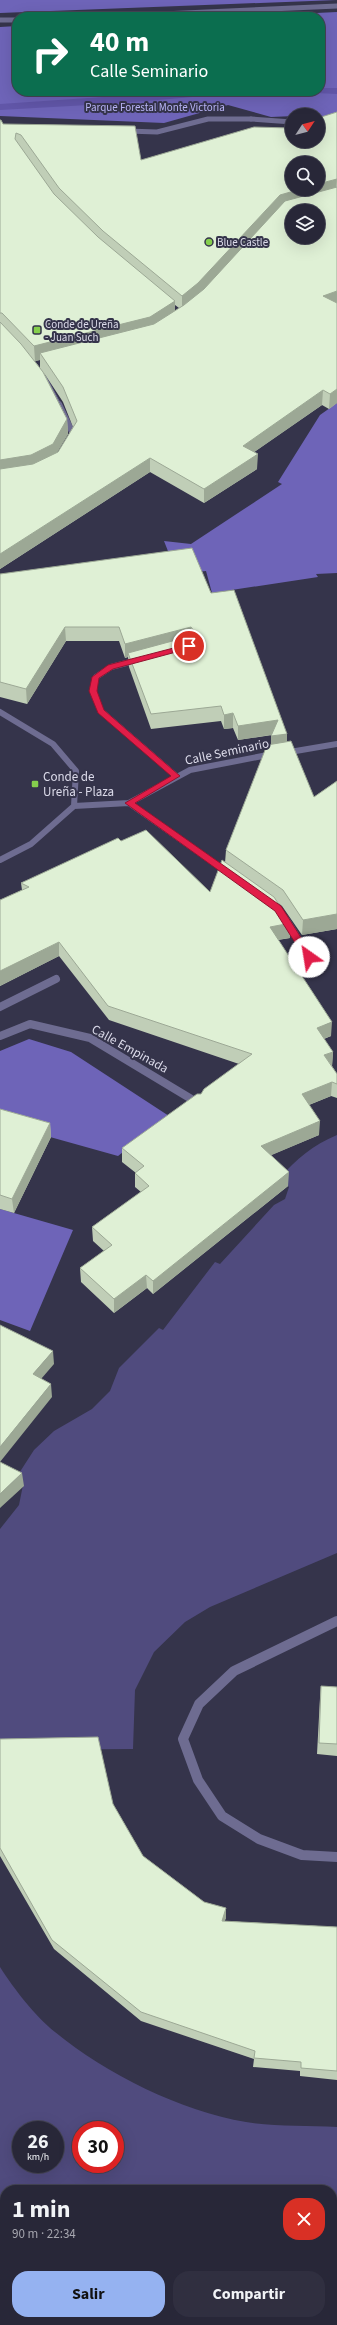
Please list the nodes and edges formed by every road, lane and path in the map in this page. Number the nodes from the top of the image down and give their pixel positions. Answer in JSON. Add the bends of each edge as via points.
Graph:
{"nodes":[{"id":1,"x":337,"y":6,"type":"edge"},
{"id":2,"x":206,"y":12,"type":"edge"},
{"id":3,"x":0,"y":20,"type":"edge"},
{"id":4,"x":12,"y":20,"type":"edge"},
{"id":5,"x":285,"y":121,"type":"edge"},
{"id":6,"x":119,"y":131,"type":"edge"},
{"id":7,"x":39,"y":371,"type":"edge"},
{"id":8,"x":66,"y":445,"type":"edge"},
{"id":9,"x":146,"y":658,"type":"edge"},
{"id":10,"x":0,"y":712,"type":"edge"},
{"id":11,"x":337,"y":744,"type":"edge"},
{"id":12,"x":176,"y":776,"type":"junction"},
{"id":13,"x":129,"y":803,"type":"junction"},
{"id":14,"x":74,"y":806,"type":"junction"},
{"id":15,"x":0,"y":860,"type":"edge"},
{"id":16,"x":233,"y":876,"type":"edge"},
{"id":17,"x":282,"y":915,"type":"edge"},
{"id":18,"x":309,"y":957,"type":"dead end"},
{"id":19,"x":56,"y":979,"type":"dead end"},
{"id":20,"x":0,"y":1007,"type":"edge"},
{"id":21,"x":0,"y":1036,"type":"edge"},
{"id":22,"x":198,"y":1103,"type":"edge"},
{"id":23,"x":337,"y":1621,"type":"edge"},
{"id":24,"x":337,"y":1857,"type":"edge"}],
"edges":[{"from":1,"to":2,"type":"street"},
{"from":3,"to":4,"type":"street"},
{"from":5,"to":6,"type":"street","via":[[208,119],[157,132]]},
{"from":7,"to":8,"type":"street","via":[[52,390],[73,434]]},
{"from":9,"to":12,"type":"street","via":[[111,667],[96,677],[93,691],[101,711]]},
{"from":10,"to":14,"type":"street","via":[[53,744],[76,771]]},
{"from":11,"to":12,"type":"street","name":"Calle Seminario","via":[[190,770]]},
{"from":12,"to":13,"type":"street","name":"Calle Seminario"},
{"from":13,"to":14,"type":"street"},
{"from":13,"to":16,"type":"street"},
{"from":14,"to":15,"type":"street","via":[[31,844]]},
{"from":17,"to":18,"type":"street"},
{"from":19,"to":20,"type":"street"},
{"from":21,"to":22,"type":"street","name":"Calle Empinada","via":[[30,1024],[90,1038]]},
{"from":23,"to":24,"type":"street","via":[[234,1671],[199,1704],[183,1739],[198,1780],[222,1816],[259,1839],[302,1855]]}]}
